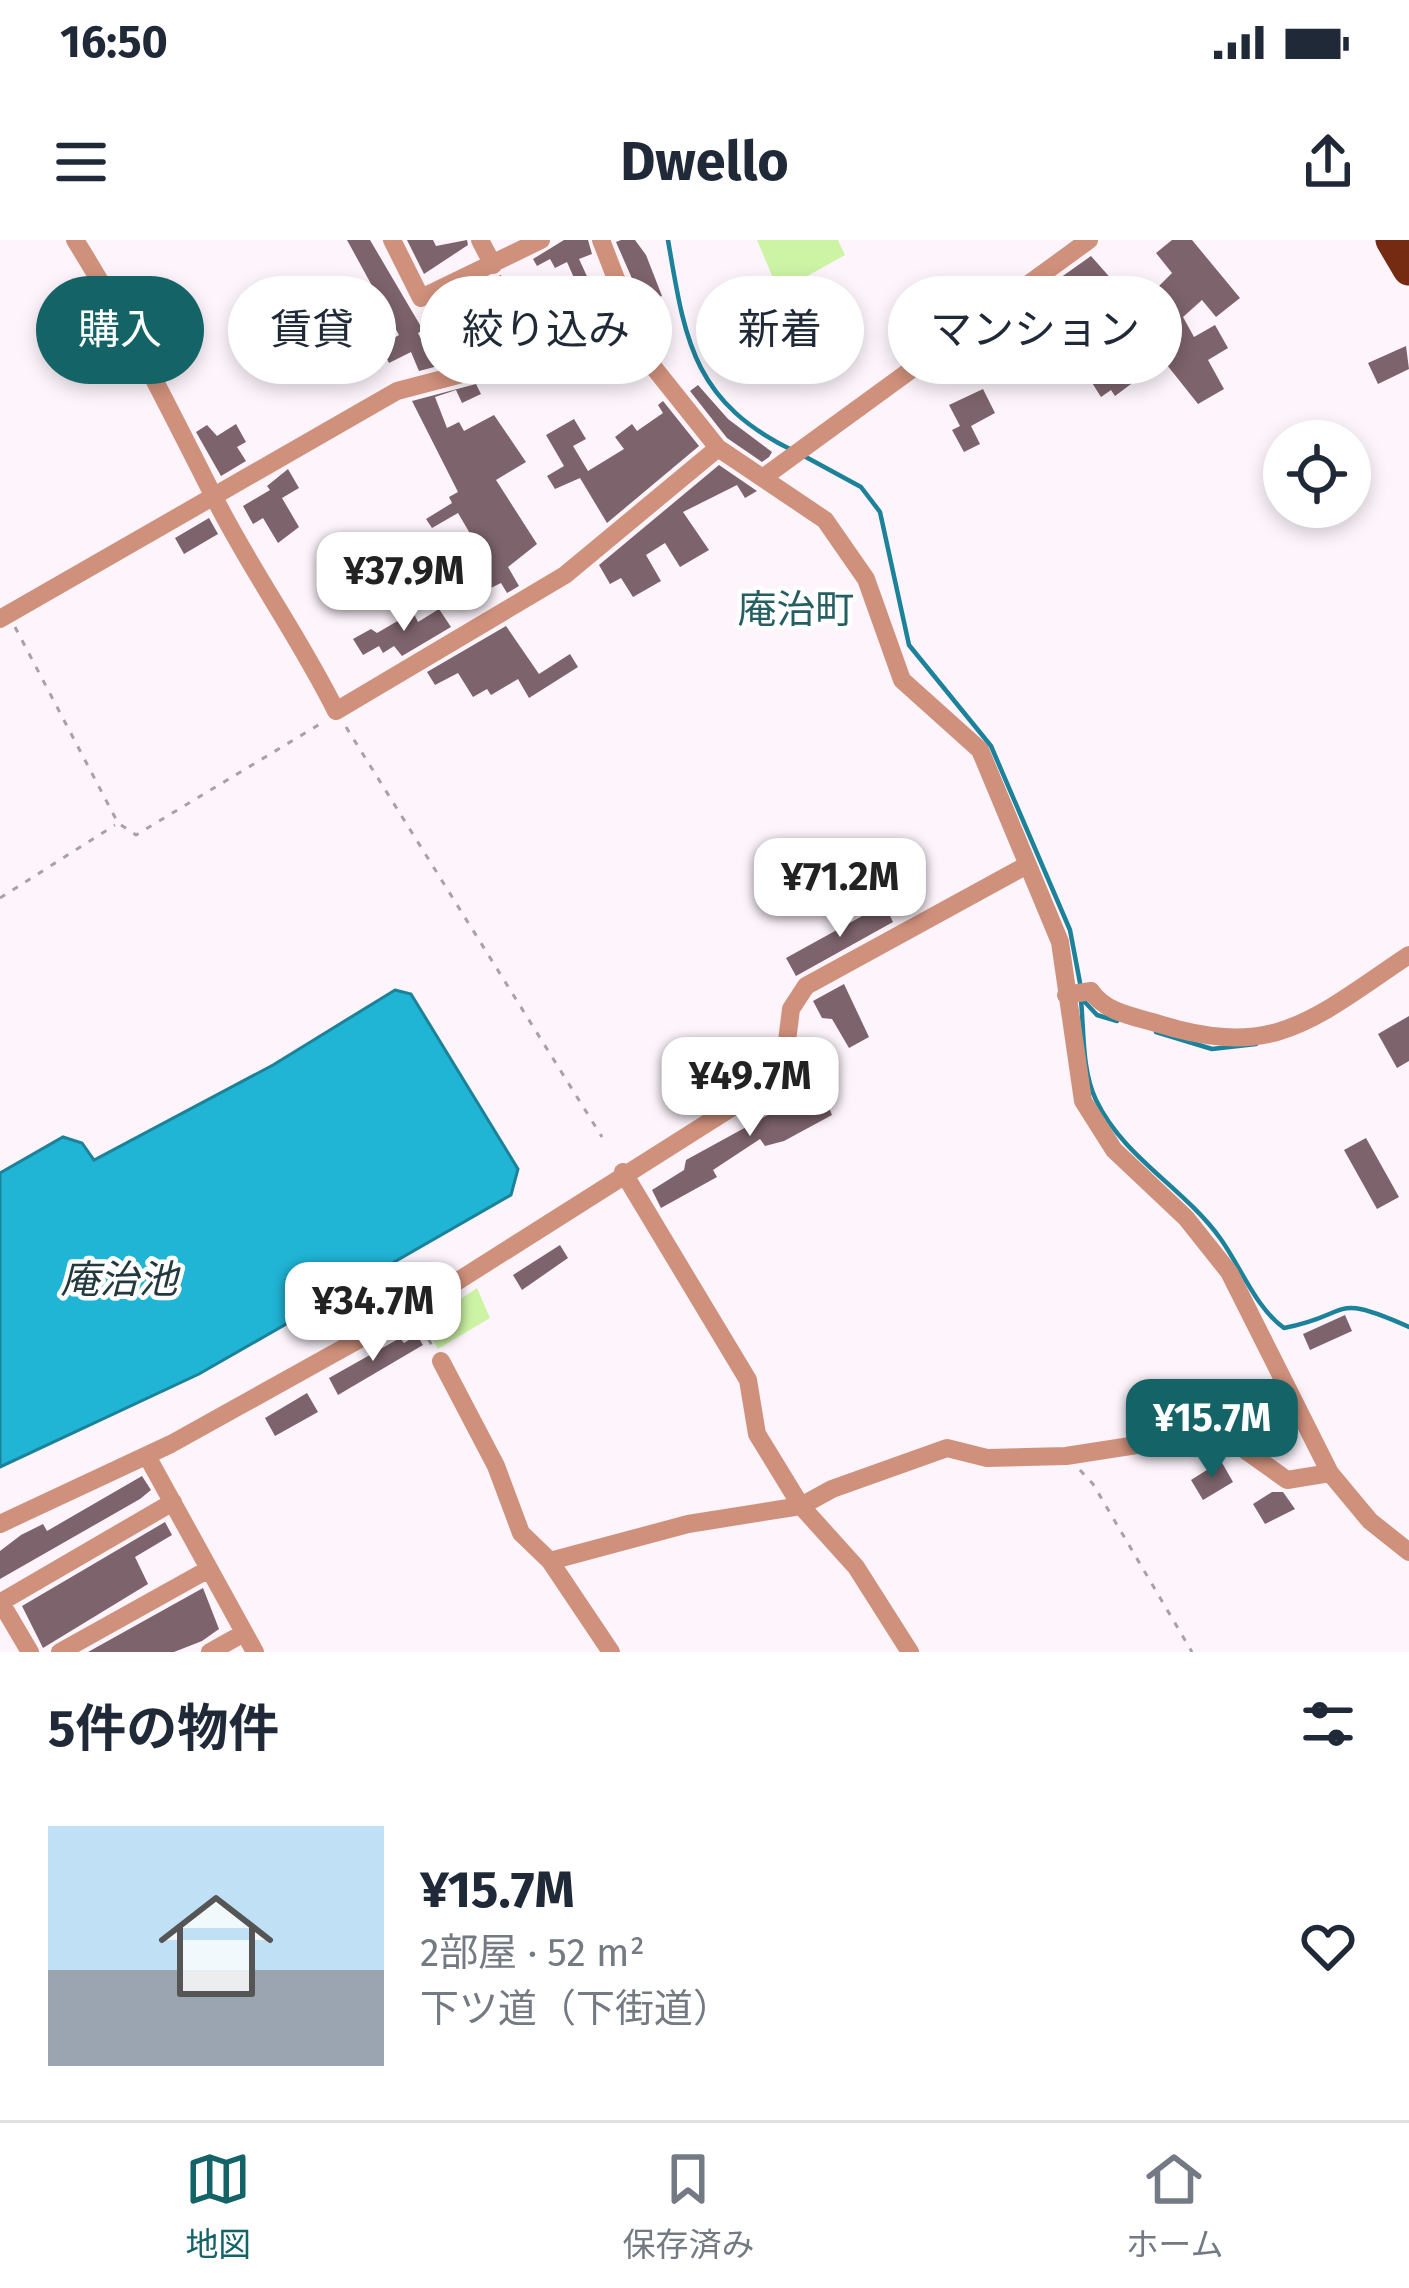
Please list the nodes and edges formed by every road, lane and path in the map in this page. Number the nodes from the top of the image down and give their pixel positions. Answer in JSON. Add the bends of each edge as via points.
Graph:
{"nodes":[{"id":1,"x":75,"y":240,"type":"edge"},
{"id":2,"x":392,"y":240,"type":"edge"},
{"id":3,"x":480,"y":240,"type":"edge"},
{"id":4,"x":541,"y":240,"type":"edge"},
{"id":5,"x":601,"y":240,"type":"edge"},
{"id":6,"x":1089,"y":240,"type":"edge"},
{"id":7,"x":1392,"y":240,"type":"edge"},
{"id":8,"x":493,"y":265,"type":"junction"},
{"id":9,"x":1409,"y":269,"type":"edge"},
{"id":10,"x":615,"y":276,"type":"edge"},
{"id":11,"x":420,"y":383,"type":"edge"},
{"id":12,"x":667,"y":384,"type":"edge"},
{"id":13,"x":718,"y":448,"type":"junction"},
{"id":14,"x":764,"y":477,"type":"junction"},
{"id":15,"x":213,"y":496,"type":"junction"},
{"id":16,"x":4,"y":616,"type":"edge"},
{"id":17,"x":336,"y":711,"type":"junction"},
{"id":18,"x":118,"y":823,"type":"junction"},
{"id":19,"x":1027,"y":865,"type":"junction"},
{"id":20,"x":0,"y":898,"type":"edge"},
{"id":21,"x":1409,"y":956,"type":"edge"},
{"id":22,"x":1066,"y":994,"type":"junction"},
{"id":23,"x":602,"y":1137,"type":"dead end"},
{"id":24,"x":623,"y":1172,"type":"junction"},
{"id":25,"x":412,"y":1310,"type":"junction"},
{"id":26,"x":441,"y":1361,"type":"joint"},
{"id":27,"x":147,"y":1456,"type":"junction"},
{"id":28,"x":1066,"y":1456,"type":"junction"},
{"id":29,"x":1330,"y":1474,"type":"junction"},
{"id":30,"x":173,"y":1502,"type":"junction"},
{"id":31,"x":801,"y":1506,"type":"junction"},
{"id":32,"x":0,"y":1524,"type":"edge"},
{"id":33,"x":1409,"y":1552,"type":"edge"},
{"id":34,"x":550,"y":1561,"type":"junction"},
{"id":35,"x":209,"y":1569,"type":"junction"},
{"id":36,"x":0,"y":1601,"type":"edge"},
{"id":37,"x":244,"y":1633,"type":"junction"},
{"id":38,"x":29,"y":1652,"type":"edge"},
{"id":39,"x":60,"y":1652,"type":"edge"},
{"id":40,"x":210,"y":1652,"type":"edge"},
{"id":41,"x":255,"y":1652,"type":"edge"},
{"id":42,"x":611,"y":1652,"type":"edge"},
{"id":43,"x":910,"y":1652,"type":"edge"},
{"id":44,"x":1192,"y":1652,"type":"edge"}],
"edges":[{"from":1,"to":15,"type":"street","via":[[137,338]]},
{"from":2,"to":8,"type":"street","via":[[421,298]]},
{"from":3,"to":8,"type":"street"},
{"from":4,"to":8,"type":"street"},
{"from":5,"to":10,"type":"street"},
{"from":6,"to":14,"type":"street"},
{"from":7,"to":9,"type":"highway"},
{"from":11,"to":15,"type":"street"},
{"from":12,"to":13,"type":"street"},
{"from":13,"to":14,"type":"street"},
{"from":13,"to":17,"type":"street","via":[[566,574]]},
{"from":14,"to":19,"type":"street","via":[[825,520],[852,554],[902,680],[980,750]]},
{"from":15,"to":16,"type":"street"},
{"from":15,"to":17,"type":"street"},
{"from":16,"to":18,"type":"path"},
{"from":17,"to":18,"type":"path","via":[[136,835]]},
{"from":17,"to":23,"type":"path"},
{"from":18,"to":20,"type":"path"},
{"from":19,"to":22,"type":"street","via":[[1060,942]]},
{"from":19,"to":24,"type":"street","via":[[806,986],[769,1084]]},
{"from":21,"to":22,"type":"street","via":[[1298,1027],[1238,1040],[1202,1038],[1111,1009],[1091,991]]},
{"from":22,"to":29,"type":"street","via":[[1083,1101],[1114,1150],[1229,1272]]},
{"from":24,"to":25,"type":"street","via":[[543,1232]]},
{"from":24,"to":31,"type":"street","via":[[748,1380],[757,1434]]},
{"from":25,"to":26,"type":"path"},
{"from":25,"to":27,"type":"street"},
{"from":26,"to":34,"type":"street","via":[[521,1533]]},
{"from":27,"to":30,"type":"street"},
{"from":27,"to":32,"type":"street"},
{"from":28,"to":29,"type":"street","via":[[1201,1435],[1235,1442],[1287,1480]]},
{"from":28,"to":31,"type":"street","via":[[987,1458],[947,1448]]},
{"from":28,"to":44,"type":"path","via":[[1093,1484]]},
{"from":29,"to":33,"type":"street"},
{"from":30,"to":35,"type":"street"},
{"from":30,"to":36,"type":"street"},
{"from":31,"to":34,"type":"street","via":[[688,1524]]},
{"from":31,"to":43,"type":"street","via":[[856,1567]]},
{"from":34,"to":42,"type":"street"},
{"from":35,"to":37,"type":"street"},
{"from":35,"to":39,"type":"street"},
{"from":36,"to":38,"type":"street"},
{"from":37,"to":40,"type":"street"},
{"from":37,"to":41,"type":"street"}]}
